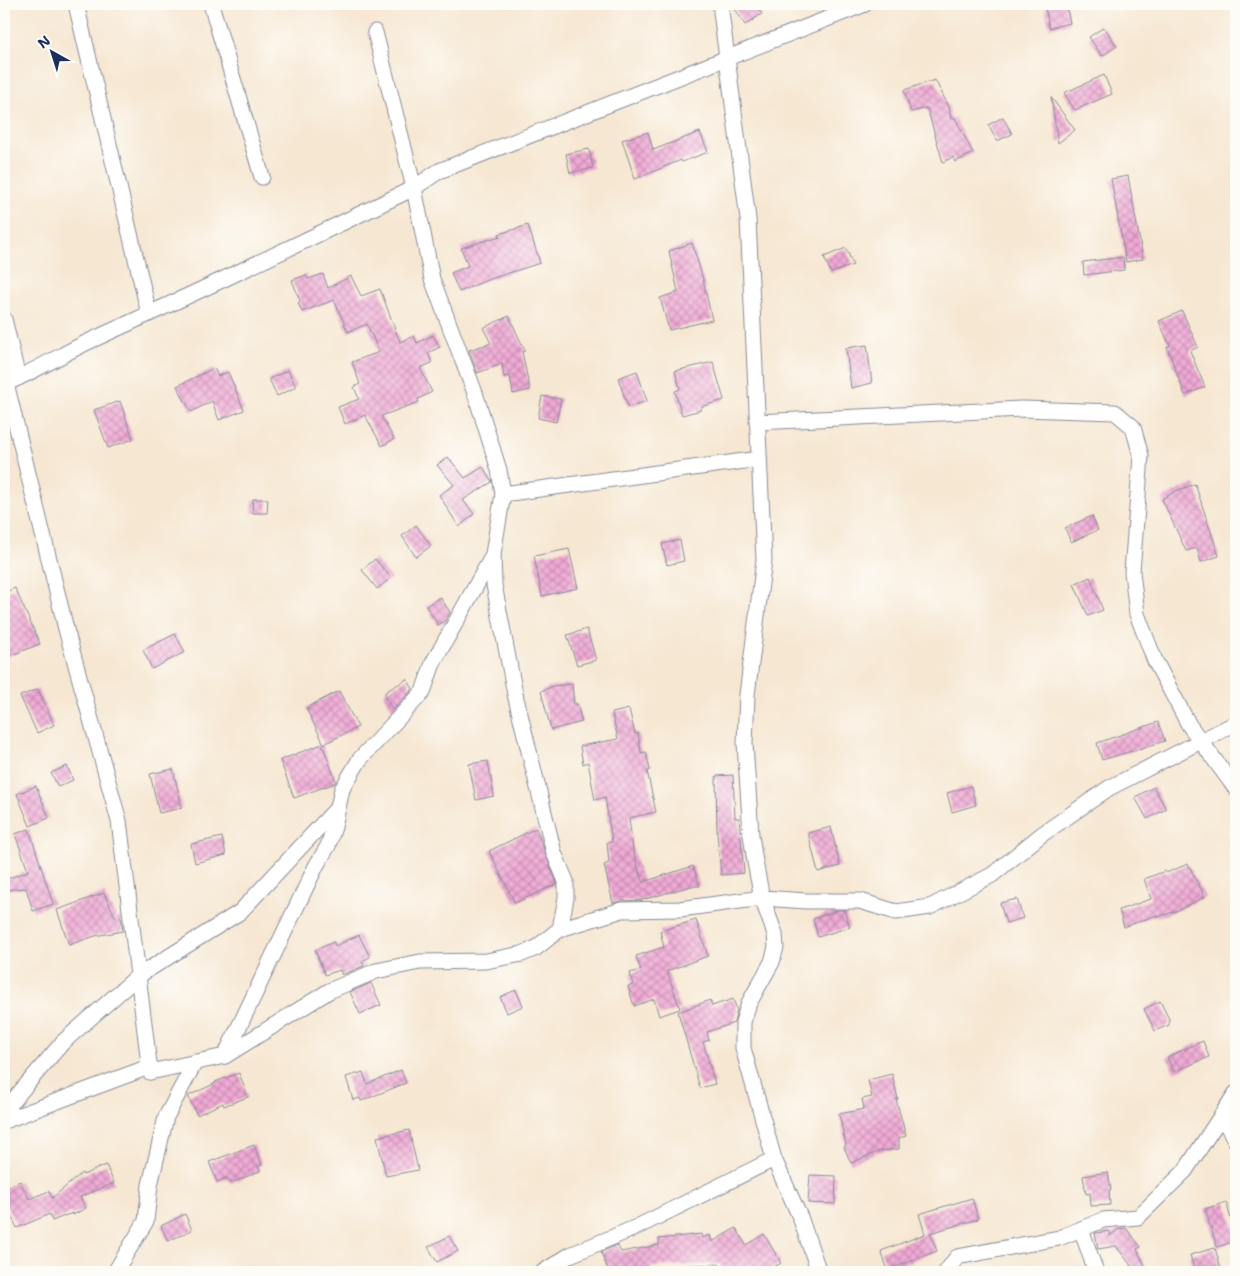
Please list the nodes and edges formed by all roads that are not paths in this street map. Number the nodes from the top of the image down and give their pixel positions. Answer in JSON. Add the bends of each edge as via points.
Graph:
{"nodes":[{"id":1,"x":76,"y":4,"type":"edge"},
{"id":2,"x":211,"y":4,"type":"edge"},
{"id":3,"x":721,"y":4,"type":"edge"},
{"id":4,"x":865,"y":4,"type":"edge"},
{"id":5,"x":375,"y":32,"type":"dead end"},
{"id":6,"x":727,"y":58,"type":"junction"},
{"id":7,"x":262,"y":177,"type":"dead end"},
{"id":8,"x":414,"y":188,"type":"junction"},
{"id":9,"x":149,"y":314,"type":"junction"},
{"id":10,"x":4,"y":319,"type":"edge"},
{"id":11,"x":9,"y":382,"type":"edge"},
{"id":12,"x":757,"y":422,"type":"junction"},
{"id":13,"x":759,"y":459,"type":"junction"},
{"id":14,"x":503,"y":494,"type":"junction"},
{"id":15,"x":493,"y":554,"type":"junction"},
{"id":16,"x":1236,"y":723,"type":"edge"},
{"id":17,"x":1200,"y":740,"type":"junction"},
{"id":18,"x":1236,"y":789,"type":"edge"},
{"id":19,"x":337,"y":808,"type":"junction"},
{"id":20,"x":762,"y":898,"type":"junction"},
{"id":21,"x":560,"y":929,"type":"junction"},
{"id":22,"x":138,"y":976,"type":"junction"},
{"id":23,"x":225,"y":1056,"type":"junction"},
{"id":24,"x":195,"y":1062,"type":"junction"},
{"id":25,"x":150,"y":1072,"type":"junction"},
{"id":26,"x":1236,"y":1093,"type":"edge"},
{"id":27,"x":4,"y":1111,"type":"edge"},
{"id":28,"x":1222,"y":1117,"type":"junction"},
{"id":29,"x":4,"y":1121,"type":"edge"},
{"id":30,"x":1236,"y":1141,"type":"edge"},
{"id":31,"x":774,"y":1159,"type":"junction"},
{"id":32,"x":1082,"y":1229,"type":"junction"},
{"id":33,"x":957,"y":1257,"type":"junction"},
{"id":34,"x":115,"y":1272,"type":"edge"},
{"id":35,"x":543,"y":1272,"type":"edge"},
{"id":36,"x":819,"y":1272,"type":"edge"},
{"id":37,"x":946,"y":1272,"type":"edge"},
{"id":38,"x":958,"y":1272,"type":"edge"},
{"id":39,"x":1096,"y":1272,"type":"edge"}],
"edges":[{"from":1,"to":9,"type":"street"},
{"from":2,"to":7,"type":"street"},
{"from":3,"to":6,"type":"street"},
{"from":4,"to":6,"type":"street"},
{"from":5,"to":8,"type":"street"},
{"from":6,"to":8,"type":"street","via":[[439,171]]},
{"from":6,"to":12,"type":"street","via":[[748,218]]},
{"from":8,"to":9,"type":"street"},
{"from":8,"to":14,"type":"street","via":[[432,279],[475,393],[499,470]]},
{"from":9,"to":11,"type":"street"},
{"from":10,"to":11,"type":"street"},
{"from":11,"to":22,"type":"street","via":[[66,629],[119,821]]},
{"from":12,"to":13,"type":"street"},
{"from":12,"to":17,"type":"street","via":[[1022,409],[1115,412],[1133,427],[1141,456],[1132,572],[1136,614],[1155,661]]},
{"from":13,"to":14,"type":"street"},
{"from":13,"to":20,"type":"street","via":[[764,560],[747,695],[745,743],[751,835]]},
{"from":14,"to":15,"type":"street"},
{"from":15,"to":19,"type":"street","via":[[433,663],[423,692],[360,759],[342,789]]},
{"from":15,"to":21,"type":"street","via":[[494,585],[515,694],[554,852],[566,881]]},
{"from":16,"to":17,"type":"street"},
{"from":17,"to":18,"type":"street"},
{"from":17,"to":20,"type":"street","via":[[1109,788],[1041,835],[992,875],[930,907],[896,912],[860,901]]},
{"from":19,"to":22,"type":"street","via":[[240,912]]},
{"from":19,"to":23,"type":"street","via":[[328,846]]},
{"from":20,"to":21,"type":"street","via":[[680,909],[622,910]]},
{"from":20,"to":31,"type":"street","via":[[775,934],[776,948],[772,962],[749,1003],[743,1022],[743,1048]]},
{"from":21,"to":23,"type":"street","via":[[536,948],[522,954],[486,961],[420,962],[376,970],[329,991]]},
{"from":22,"to":25,"type":"street"},
{"from":22,"to":27,"type":"street","via":[[63,1042]]},
{"from":23,"to":24,"type":"street"},
{"from":24,"to":25,"type":"street"},
{"from":24,"to":34,"type":"street","via":[[166,1117],[150,1185],[146,1221]]},
{"from":25,"to":29,"type":"street","via":[[146,1068]]},
{"from":26,"to":28,"type":"street"},
{"from":28,"to":30,"type":"street"},
{"from":28,"to":32,"type":"street","via":[[1186,1172],[1138,1217],[1103,1220]]},
{"from":31,"to":35,"type":"street","via":[[637,1227],[570,1255]]},
{"from":31,"to":36,"type":"street","via":[[800,1217]]},
{"from":32,"to":33,"type":"street","via":[[1059,1238]]},
{"from":32,"to":39,"type":"street"},
{"from":33,"to":37,"type":"street"},
{"from":33,"to":38,"type":"street"}]}
